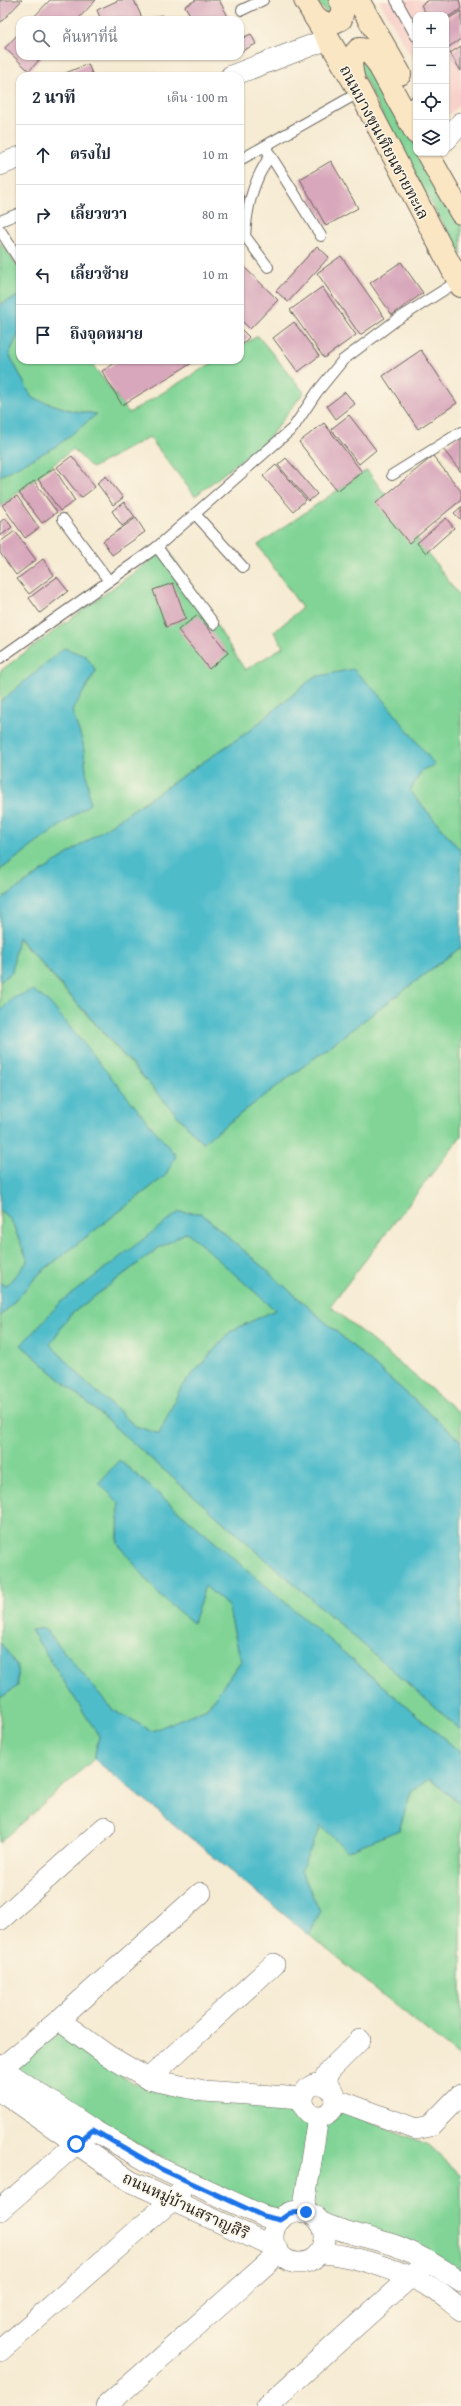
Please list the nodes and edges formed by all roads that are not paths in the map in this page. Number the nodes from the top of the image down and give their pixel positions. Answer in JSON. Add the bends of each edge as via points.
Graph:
{"nodes":[{"id":1,"x":264,"y":0,"type":"edge"},
{"id":2,"x":340,"y":0,"type":"edge"},
{"id":3,"x":358,"y":0,"type":"edge"},
{"id":4,"x":396,"y":0,"type":"edge"},
{"id":5,"x":310,"y":8,"type":"edge"},
{"id":6,"x":242,"y":10,"type":"dead end"},
{"id":7,"x":413,"y":31,"type":"edge"},
{"id":8,"x":328,"y":39,"type":"junction"},
{"id":9,"x":241,"y":72,"type":"edge"},
{"id":10,"x":357,"y":88,"type":"junction"},
{"id":11,"x":413,"y":97,"type":"edge"},
{"id":12,"x":461,"y":123,"type":"edge"},
{"id":13,"x":413,"y":128,"type":"edge"},
{"id":14,"x":449,"y":137,"type":"edge"},
{"id":15,"x":268,"y":151,"type":"junction"},
{"id":16,"x":429,"y":156,"type":"edge"},
{"id":17,"x":446,"y":156,"type":"edge"},
{"id":18,"x":16,"y":159,"type":"edge"},
{"id":19,"x":244,"y":159,"type":"edge"},
{"id":20,"x":0,"y":165,"type":"edge"},
{"id":21,"x":461,"y":183,"type":"edge"},
{"id":22,"x":461,"y":213,"type":"edge"},
{"id":23,"x":16,"y":215,"type":"edge"},
{"id":24,"x":0,"y":221,"type":"edge"},
{"id":25,"x":0,"y":230,"type":"edge"},
{"id":26,"x":321,"y":236,"type":"dead end"},
{"id":27,"x":16,"y":255,"type":"edge"},
{"id":28,"x":268,"y":267,"type":"dead end"},
{"id":29,"x":460,"y":284,"type":"edge"},
{"id":30,"x":461,"y":432,"type":"edge"},
{"id":31,"x":392,"y":475,"type":"dead end"},
{"id":32,"x":195,"y":514,"type":"junction"},
{"id":33,"x":63,"y":519,"type":"dead end"},
{"id":34,"x":157,"y":547,"type":"junction"},
{"id":35,"x":244,"y":567,"type":"dead end"},
{"id":36,"x":109,"y":581,"type":"junction"},
{"id":37,"x":214,"y":624,"type":"dead end"},
{"id":38,"x":0,"y":658,"type":"edge"},
{"id":39,"x":105,"y":1827,"type":"dead end"},
{"id":40,"x":200,"y":1893,"type":"dead end"},
{"id":41,"x":0,"y":1920,"type":"edge"},
{"id":42,"x":274,"y":1964,"type":"dead end"},
{"id":43,"x":58,"y":2020,"type":"junction"},
{"id":44,"x":360,"y":2040,"type":"dead end"},
{"id":45,"x":0,"y":2068,"type":"edge"},
{"id":46,"x":148,"y":2079,"type":"junction"},
{"id":47,"x":0,"y":2090,"type":"edge"},
{"id":48,"x":329,"y":2092,"type":"junction"},
{"id":49,"x":461,"y":2094,"type":"edge"},
{"id":50,"x":302,"y":2098,"type":"junction"},
{"id":51,"x":318,"y":2117,"type":"junction"},
{"id":52,"x":93,"y":2130,"type":"junction"},
{"id":53,"x":76,"y":2144,"type":"junction"},
{"id":54,"x":192,"y":2182,"type":"junction"},
{"id":55,"x":171,"y":2200,"type":"junction"},
{"id":56,"x":0,"y":2210,"type":"edge"},
{"id":57,"x":312,"y":2217,"type":"junction"},
{"id":58,"x":280,"y":2220,"type":"junction"},
{"id":59,"x":277,"y":2251,"type":"junction"},
{"id":60,"x":319,"y":2253,"type":"junction"},
{"id":61,"x":428,"y":2261,"type":"junction"},
{"id":62,"x":412,"y":2278,"type":"junction"},
{"id":63,"x":461,"y":2282,"type":"edge"},
{"id":64,"x":461,"y":2310,"type":"edge"},
{"id":65,"x":0,"y":2351,"type":"edge"},
{"id":66,"x":106,"y":2406,"type":"edge"},
{"id":67,"x":267,"y":2406,"type":"edge"}],
"edges":[{"from":1,"to":6,"type":"lane"},
{"from":2,"to":5,"type":"main road","via":[[344,6],[341,19],[328,25]]},
{"from":3,"to":11,"type":"main road"},
{"from":4,"to":7,"type":"lane"},
{"from":5,"to":8,"type":"main road","name":"ถนนบางขุนเทียนชายทะเล"},
{"from":8,"to":9,"type":"street"},
{"from":8,"to":10,"type":"main road","name":"ถนนบางขุนเทียนชายทะเล"},
{"from":10,"to":13,"type":"main road","via":[[350,63],[352,55],[359,49],[367,50],[377,62]]},
{"from":10,"to":15,"type":"lane"},
{"from":10,"to":29,"type":"main road","name":"ถนนบางขุนเทียนชายทะเล"},
{"from":12,"to":14,"type":"street"},
{"from":15,"to":19,"type":"lane"},
{"from":15,"to":26,"type":"lane"},
{"from":15,"to":28,"type":"lane","via":[[247,207],[245,236]]},
{"from":16,"to":22,"type":"main road"},
{"from":17,"to":21,"type":"main road"},
{"from":18,"to":20,"type":"street"},
{"from":23,"to":24,"type":"lane"},
{"from":25,"to":27,"type":"lane"},
{"from":29,"to":32,"type":"lane","via":[[395,321],[344,360],[317,392],[293,428]]},
{"from":30,"to":31,"type":"lane"},
{"from":32,"to":34,"type":"lane"},
{"from":32,"to":35,"type":"lane"},
{"from":33,"to":36,"type":"lane"},
{"from":34,"to":36,"type":"lane"},
{"from":34,"to":37,"type":"lane"},
{"from":36,"to":38,"type":"lane"},
{"from":39,"to":41,"type":"street"},
{"from":40,"to":43,"type":"street"},
{"from":42,"to":46,"type":"street"},
{"from":43,"to":45,"type":"street"},
{"from":43,"to":46,"type":"street","via":[[106,2056]]},
{"from":44,"to":48,"type":"street","via":[[330,2070]]},
{"from":45,"to":52,"type":"street","name":"ถนนหมู่บ้านสราญสิริ"},
{"from":46,"to":50,"type":"street","via":[[204,2091]]},
{"from":47,"to":53,"type":"street","name":"ถนนหมู่บ้านสราญสิริ"},
{"from":48,"to":49,"type":"street","via":[[416,2129],[430,2126]]},
{"from":48,"to":50,"type":"street","via":[[312,2086]]},
{"from":48,"to":51,"type":"street","via":[[333,2110]]},
{"from":50,"to":51,"type":"street","via":[[304,2109]]},
{"from":51,"to":57,"type":"street"},
{"from":52,"to":53,"type":"street"},
{"from":52,"to":54,"type":"street","name":"ถนนหมู่บ้านสราญสิริ","via":[[161,2169]]},
{"from":53,"to":55,"type":"street","name":"ถนนหมู่บ้านสราญสิริ","via":[[130,2181]]},
{"from":53,"to":56,"type":"street"},
{"from":54,"to":55,"type":"street"},
{"from":54,"to":58,"type":"street","name":"ถนนหมู่บ้านสราญสิริ","via":[[263,2216]]},
{"from":55,"to":59,"type":"street","name":"ถนนหมู่บ้านสราญสิริ"},
{"from":55,"to":65,"type":"street"},
{"from":57,"to":58,"type":"street","via":[[290,2213]]},
{"from":57,"to":60,"type":"street","via":[[325,2237]]},
{"from":57,"to":61,"type":"street","via":[[340,2231],[398,2247]]},
{"from":58,"to":59,"type":"street","via":[[274,2232]]},
{"from":59,"to":60,"type":"street","via":[[296,2263],[304,2262]]},
{"from":59,"to":66,"type":"street"},
{"from":60,"to":62,"type":"street","via":[[335,2253]]},
{"from":61,"to":62,"type":"street"},
{"from":61,"to":63,"type":"street"},
{"from":62,"to":64,"type":"street"},
{"from":62,"to":67,"type":"street"}]}
